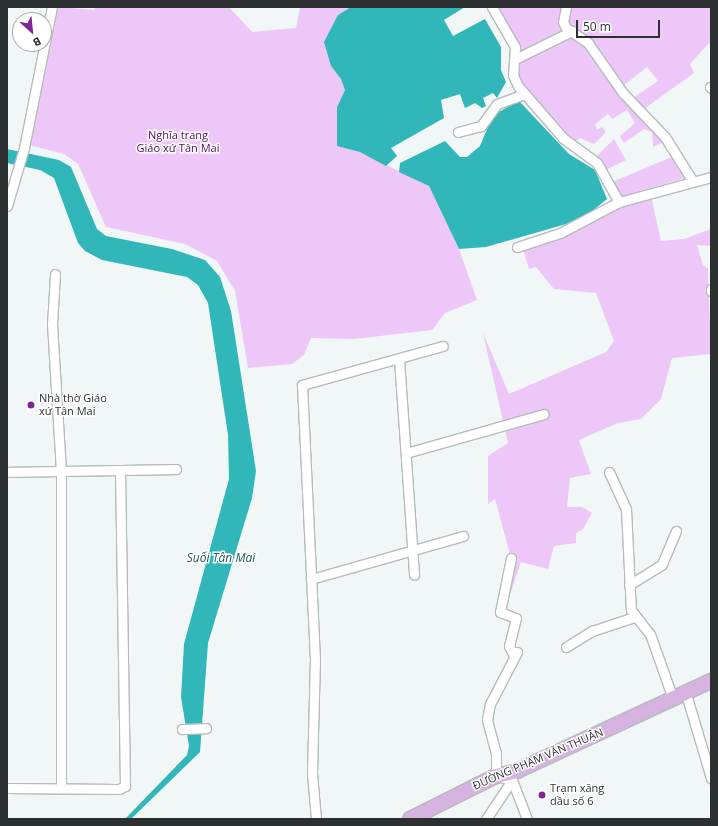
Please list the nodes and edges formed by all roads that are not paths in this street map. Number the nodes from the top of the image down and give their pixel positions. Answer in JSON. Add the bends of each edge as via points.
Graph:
{"nodes":[{"id":1,"x":52,"y":7,"type":"edge"},
{"id":2,"x":492,"y":7,"type":"edge"},
{"id":3,"x":566,"y":7,"type":"edge"},
{"id":4,"x":572,"y":31,"type":"junction"},
{"id":5,"x":515,"y":59,"type":"junction"},
{"id":6,"x":524,"y":94,"type":"junction"},
{"id":7,"x":458,"y":132,"type":"dead end"},
{"id":8,"x":711,"y":177,"type":"edge"},
{"id":9,"x":692,"y":180,"type":"junction"},
{"id":10,"x":619,"y":202,"type":"junction"},
{"id":11,"x":7,"y":206,"type":"edge"},
{"id":12,"x":517,"y":247,"type":"dead end"},
{"id":13,"x":55,"y":274,"type":"dead end"},
{"id":14,"x":443,"y":346,"type":"dead end"},
{"id":15,"x":399,"y":359,"type":"junction"},
{"id":16,"x":544,"y":414,"type":"dead end"},
{"id":17,"x":406,"y":453,"type":"junction"},
{"id":18,"x":176,"y":469,"type":"dead end"},
{"id":19,"x":120,"y":470,"type":"junction"},
{"id":20,"x":61,"y":471,"type":"junction"},
{"id":21,"x":7,"y":472,"type":"edge"},
{"id":22,"x":609,"y":472,"type":"dead end"},
{"id":23,"x":676,"y":531,"type":"dead end"},
{"id":24,"x":463,"y":536,"type":"dead end"},
{"id":25,"x":413,"y":550,"type":"junction"},
{"id":26,"x":511,"y":558,"type":"dead end"},
{"id":27,"x":414,"y":574,"type":"dead end"},
{"id":28,"x":311,"y":578,"type":"junction"},
{"id":29,"x":629,"y":585,"type":"junction"},
{"id":30,"x":634,"y":617,"type":"junction"},
{"id":31,"x":566,"y":647,"type":"dead end"},
{"id":32,"x":711,"y":681,"type":"edge"},
{"id":33,"x":679,"y":696,"type":"junction"},
{"id":34,"x":206,"y":728,"type":"dead end"},
{"id":35,"x":182,"y":729,"type":"dead end"},
{"id":36,"x":496,"y":776,"type":"junction"},
{"id":37,"x":711,"y":778,"type":"edge"},
{"id":38,"x":512,"y":780,"type":"junction"},
{"id":39,"x":7,"y":788,"type":"edge"},
{"id":40,"x":61,"y":788,"type":"junction"},
{"id":41,"x":316,"y":819,"type":"edge"},
{"id":42,"x":410,"y":819,"type":"edge"},
{"id":43,"x":486,"y":819,"type":"edge"},
{"id":44,"x":527,"y":819,"type":"edge"}],
"edges":[{"from":1,"to":11,"type":"street","via":[[24,148]]},
{"from":2,"to":5,"type":"street","via":[[513,40]]},
{"from":3,"to":4,"type":"street","via":[[563,22]]},
{"from":4,"to":5,"type":"street"},
{"from":4,"to":9,"type":"street","via":[[588,43],[627,98],[665,137]]},
{"from":5,"to":6,"type":"street","via":[[515,81]]},
{"from":6,"to":7,"type":"street","via":[[497,104],[481,126]]},
{"from":6,"to":10,"type":"street","via":[[563,138],[596,163]]},
{"from":8,"to":9,"type":"street"},
{"from":9,"to":10,"type":"street"},
{"from":10,"to":12,"type":"street","via":[[560,233]]},
{"from":13,"to":20,"type":"street","via":[[52,324]]},
{"from":14,"to":15,"type":"street"},
{"from":15,"to":17,"type":"street"},
{"from":15,"to":28,"type":"street","via":[[302,385]]},
{"from":16,"to":17,"type":"street"},
{"from":17,"to":25,"type":"street"},
{"from":18,"to":19,"type":"street"},
{"from":19,"to":20,"type":"street"},
{"from":19,"to":40,"type":"street","via":[[125,786],[119,789]]},
{"from":20,"to":21,"type":"street"},
{"from":20,"to":40,"type":"street"},
{"from":22,"to":29,"type":"street","via":[[626,509]]},
{"from":23,"to":29,"type":"street","via":[[662,564]]},
{"from":24,"to":25,"type":"street"},
{"from":25,"to":27,"type":"street"},
{"from":25,"to":28,"type":"street"},
{"from":26,"to":36,"type":"street","via":[[500,612],[516,618],[509,646],[514,654],[517,652],[490,704],[487,720],[496,752]]},
{"from":28,"to":41,"type":"street"},
{"from":29,"to":30,"type":"street"},
{"from":30,"to":31,"type":"street","via":[[592,631]]},
{"from":30,"to":33,"type":"street","via":[[650,634]]},
{"from":32,"to":33,"type":"main road","name":"ĐƯỜNG PHẠM VĂN THUẬN"},
{"from":33,"to":36,"type":"main road","name":"ĐƯỜNG PHẠM VĂN THUẬN","via":[[517,771]]},
{"from":33,"to":37,"type":"street"},
{"from":34,"to":35,"type":"street"},
{"from":36,"to":38,"type":"street"},
{"from":36,"to":42,"type":"main road","name":"ĐƯỜNG PHẠM VĂN THUẬN"},
{"from":38,"to":43,"type":"street"},
{"from":38,"to":44,"type":"street"},
{"from":39,"to":40,"type":"street"}]}
